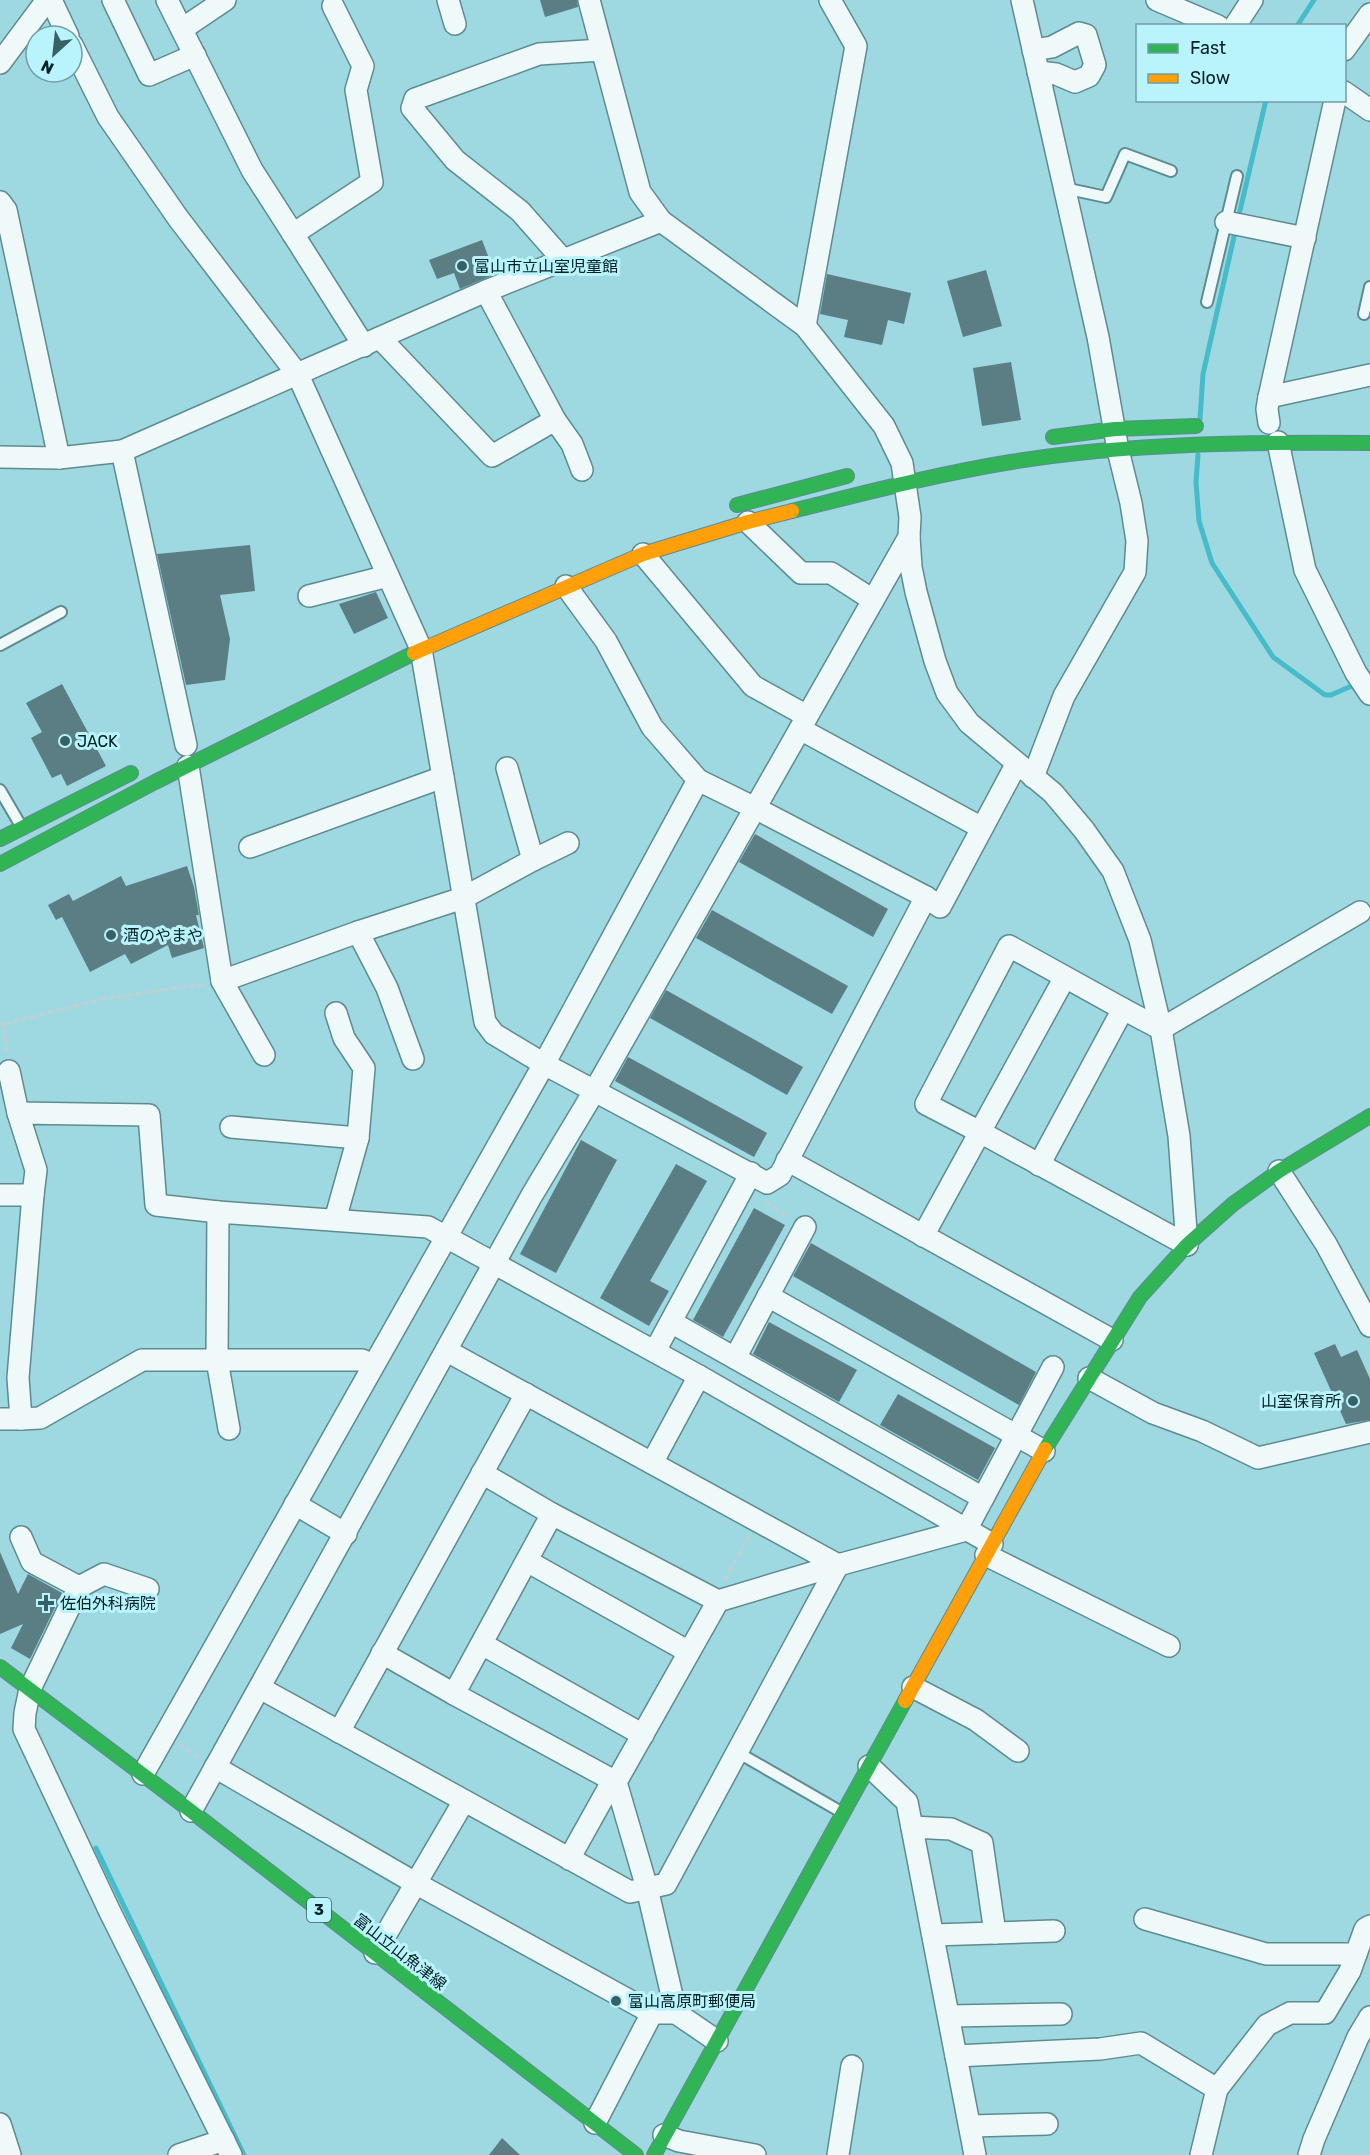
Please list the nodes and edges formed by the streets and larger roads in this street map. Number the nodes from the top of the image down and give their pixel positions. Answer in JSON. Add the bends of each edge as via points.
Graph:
{"nodes":[{"id":1,"x":49,"y":0,"type":"edge"},
{"id":2,"x":113,"y":0,"type":"edge"},
{"id":3,"x":167,"y":0,"type":"edge"},
{"id":4,"x":225,"y":0,"type":"edge"},
{"id":5,"x":448,"y":0,"type":"edge"},
{"id":6,"x":589,"y":0,"type":"edge"},
{"id":7,"x":830,"y":0,"type":"edge"},
{"id":8,"x":1022,"y":0,"type":"edge"},
{"id":9,"x":1156,"y":0,"type":"edge"},
{"id":10,"x":1252,"y":0,"type":"edge"},
{"id":11,"x":333,"y":6,"type":"dead end"},
{"id":12,"x":1370,"y":14,"type":"edge"},
{"id":13,"x":62,"y":24,"type":"edge"},
{"id":14,"x":454,"y":24,"type":"dead end"},
{"id":15,"x":1213,"y":24,"type":"edge"},
{"id":16,"x":1236,"y":24,"type":"edge"},
{"id":17,"x":182,"y":29,"type":"junction"},
{"id":18,"x":1346,"y":47,"type":"edge"},
{"id":19,"x":602,"y":50,"type":"junction"},
{"id":20,"x":1034,"y":50,"type":"junction"},
{"id":21,"x":195,"y":55,"type":"junction"},
{"id":22,"x":0,"y":63,"type":"edge"},
{"id":23,"x":84,"y":69,"type":"edge"},
{"id":24,"x":1038,"y":72,"type":"junction"},
{"id":25,"x":1346,"y":93,"type":"edge"},
{"id":26,"x":1335,"y":102,"type":"edge"},
{"id":27,"x":1370,"y":110,"type":"edge"},
{"id":28,"x":0,"y":202,"type":"edge"},
{"id":29,"x":660,"y":221,"type":"junction"},
{"id":30,"x":1226,"y":222,"type":"road end"},
{"id":31,"x":293,"y":234,"type":"junction"},
{"id":32,"x":1305,"y":238,"type":"junction"},
{"id":33,"x":564,"y":261,"type":"junction"},
{"id":34,"x":486,"y":291,"type":"junction"},
{"id":35,"x":805,"y":326,"type":"junction"},
{"id":36,"x":372,"y":342,"type":"junction"},
{"id":37,"x":298,"y":375,"type":"junction"},
{"id":38,"x":1370,"y":375,"type":"edge"},
{"id":39,"x":1269,"y":397,"type":"junction"},
{"id":40,"x":555,"y":420,"type":"junction"},
{"id":41,"x":1210,"y":425,"type":"dead end"},
{"id":42,"x":1271,"y":428,"type":"junction"},
{"id":43,"x":1115,"y":429,"type":"junction"},
{"id":44,"x":1044,"y":439,"type":"dead end"},
{"id":45,"x":1370,"y":443,"type":"edge"},
{"id":46,"x":1118,"y":450,"type":"junction"},
{"id":47,"x":122,"y":451,"type":"junction"},
{"id":48,"x":0,"y":457,"type":"edge"},
{"id":49,"x":59,"y":458,"type":"junction"},
{"id":50,"x":902,"y":468,"type":"junction"},
{"id":51,"x":582,"y":470,"type":"dead end"},
{"id":52,"x":858,"y":474,"type":"dead end"},
{"id":53,"x":721,"y":510,"type":"dead end"},
{"id":54,"x":748,"y":522,"type":"junction"},
{"id":55,"x":909,"y":537,"type":"junction"},
{"id":56,"x":643,"y":554,"type":"junction"},
{"id":57,"x":388,"y":576,"type":"junction"},
{"id":58,"x":566,"y":586,"type":"junction"},
{"id":59,"x":309,"y":596,"type":"dead end"},
{"id":60,"x":873,"y":600,"type":"junction"},
{"id":61,"x":415,"y":636,"type":"junction"},
{"id":62,"x":1370,"y":694,"type":"edge"},
{"id":63,"x":804,"y":722,"type":"junction"},
{"id":64,"x":186,"y":750,"type":"junction"},
{"id":65,"x":145,"y":766,"type":"dead end"},
{"id":66,"x":507,"y":768,"type":"dead end"},
{"id":67,"x":1025,"y":770,"type":"junction"},
{"id":68,"x":443,"y":777,"type":"junction"},
{"id":69,"x":698,"y":780,"type":"junction"},
{"id":70,"x":755,"y":808,"type":"junction"},
{"id":71,"x":982,"y":828,"type":"junction"},
{"id":72,"x":0,"y":839,"type":"edge"},
{"id":73,"x":568,"y":843,"type":"dead end"},
{"id":74,"x":250,"y":847,"type":"dead end"},
{"id":75,"x":533,"y":860,"type":"junction"},
{"id":76,"x":0,"y":864,"type":"edge"},
{"id":77,"x":926,"y":897,"type":"junction"},
{"id":78,"x":463,"y":898,"type":"junction"},
{"id":79,"x":1360,"y":912,"type":"dead end"},
{"id":80,"x":358,"y":932,"type":"junction"},
{"id":81,"x":1065,"y":977,"type":"junction"},
{"id":82,"x":222,"y":981,"type":"junction"},
{"id":83,"x":1123,"y":1009,"type":"junction"},
{"id":84,"x":336,"y":1013,"type":"dead end"},
{"id":85,"x":1161,"y":1029,"type":"junction"},
{"id":86,"x":264,"y":1055,"type":"dead end"},
{"id":87,"x":413,"y":1059,"type":"dead end"},
{"id":88,"x":544,"y":1064,"type":"junction"},
{"id":89,"x":9,"y":1071,"type":"road end"},
{"id":90,"x":595,"y":1090,"type":"junction"},
{"id":91,"x":18,"y":1113,"type":"junction"},
{"id":92,"x":1370,"y":1116,"type":"edge"},
{"id":93,"x":231,"y":1127,"type":"dead end"},
{"id":94,"x":980,"y":1132,"type":"junction"},
{"id":95,"x":358,"y":1138,"type":"junction"},
{"id":96,"x":787,"y":1160,"type":"junction"},
{"id":97,"x":1039,"y":1165,"type":"junction"},
{"id":98,"x":1279,"y":1171,"type":"junction"},
{"id":99,"x":759,"y":1178,"type":"junction"},
{"id":100,"x":4,"y":1191,"type":"edge"},
{"id":101,"x":33,"y":1196,"type":"junction"},
{"id":102,"x":218,"y":1212,"type":"junction"},
{"id":103,"x":336,"y":1220,"type":"junction"},
{"id":104,"x":805,"y":1227,"type":"road end"},
{"id":105,"x":446,"y":1236,"type":"junction"},
{"id":106,"x":922,"y":1236,"type":"junction"},
{"id":107,"x":1187,"y":1245,"type":"junction"},
{"id":108,"x":495,"y":1263,"type":"junction"},
{"id":109,"x":768,"y":1296,"type":"junction"},
{"id":110,"x":671,"y":1322,"type":"junction"},
{"id":111,"x":1370,"y":1326,"type":"edge"},
{"id":112,"x":1112,"y":1340,"type":"junction"},
{"id":113,"x":447,"y":1351,"type":"junction"},
{"id":114,"x":655,"y":1351,"type":"junction"},
{"id":115,"x":735,"y":1358,"type":"junction"},
{"id":116,"x":217,"y":1360,"type":"junction"},
{"id":117,"x":373,"y":1365,"type":"junction"},
{"id":118,"x":1053,"y":1367,"type":"dead end"},
{"id":119,"x":699,"y":1376,"type":"junction"},
{"id":120,"x":1089,"y":1378,"type":"junction"},
{"id":121,"x":526,"y":1394,"type":"junction"},
{"id":122,"x":10,"y":1419,"type":"edge"},
{"id":123,"x":229,"y":1429,"type":"dead end"},
{"id":124,"x":1370,"y":1432,"type":"edge"},
{"id":125,"x":1015,"y":1436,"type":"junction"},
{"id":126,"x":1044,"y":1451,"type":"junction"},
{"id":127,"x":652,"y":1463,"type":"junction"},
{"id":128,"x":482,"y":1473,"type":"junction"},
{"id":129,"x":983,"y":1498,"type":"junction"},
{"id":130,"x":295,"y":1504,"type":"junction"},
{"id":131,"x":552,"y":1514,"type":"junction"},
{"id":132,"x":966,"y":1530,"type":"junction"},
{"id":133,"x":346,"y":1534,"type":"junction"},
{"id":134,"x":21,"y":1537,"type":"dead end"},
{"id":135,"x":989,"y":1549,"type":"junction"},
{"id":136,"x":526,"y":1561,"type":"junction"},
{"id":137,"x":838,"y":1565,"type":"junction"},
{"id":138,"x":80,"y":1587,"type":"junction"},
{"id":139,"x":148,"y":1589,"type":"dead end"},
{"id":140,"x":718,"y":1601,"type":"junction"},
{"id":141,"x":482,"y":1644,"type":"junction"},
{"id":142,"x":1169,"y":1646,"type":"dead end"},
{"id":143,"x":689,"y":1652,"type":"junction"},
{"id":144,"x":382,"y":1653,"type":"junction"},
{"id":145,"x":0,"y":1666,"type":"edge"},
{"id":146,"x":913,"y":1687,"type":"junction"},
{"id":147,"x":30,"y":1689,"type":"junction"},
{"id":148,"x":260,"y":1689,"type":"junction"},
{"id":149,"x":454,"y":1694,"type":"junction"},
{"id":150,"x":339,"y":1732,"type":"junction"},
{"id":151,"x":643,"y":1735,"type":"junction"},
{"id":152,"x":1018,"y":1751,"type":"dead end"},
{"id":153,"x":869,"y":1766,"type":"junction"},
{"id":154,"x":215,"y":1767,"type":"junction"},
{"id":155,"x":143,"y":1774,"type":"junction"},
{"id":156,"x":616,"y":1782,"type":"junction"},
{"id":157,"x":464,"y":1801,"type":"junction"},
{"id":158,"x":192,"y":1811,"type":"junction"},
{"id":159,"x":912,"y":1827,"type":"junction"},
{"id":160,"x":569,"y":1859,"type":"junction"},
{"id":161,"x":417,"y":1884,"type":"junction"},
{"id":162,"x":647,"y":1888,"type":"junction"},
{"id":163,"x":1145,"y":1919,"type":"dead end"},
{"id":164,"x":1370,"y":1926,"type":"edge"},
{"id":165,"x":1054,"y":1931,"type":"dead end"},
{"id":166,"x":995,"y":1933,"type":"junction"},
{"id":167,"x":933,"y":1935,"type":"junction"},
{"id":168,"x":375,"y":1953,"type":"junction"},
{"id":169,"x":1356,"y":1954,"type":"junction"},
{"id":170,"x":652,"y":2013,"type":"junction"},
{"id":171,"x":676,"y":2013,"type":"junction"},
{"id":172,"x":1061,"y":2014,"type":"dead end"},
{"id":173,"x":949,"y":2016,"type":"junction"},
{"id":174,"x":1370,"y":2017,"type":"edge"},
{"id":175,"x":717,"y":2041,"type":"junction"},
{"id":176,"x":956,"y":2056,"type":"junction"},
{"id":177,"x":852,"y":2066,"type":"dead end"},
{"id":178,"x":1217,"y":2089,"type":"junction"},
{"id":179,"x":595,"y":2123,"type":"junction"},
{"id":180,"x":0,"y":2124,"type":"edge"},
{"id":181,"x":1047,"y":2124,"type":"dead end"},
{"id":182,"x":969,"y":2126,"type":"junction"},
{"id":183,"x":664,"y":2135,"type":"junction"},
{"id":184,"x":228,"y":2148,"type":"edge"},
{"id":185,"x":10,"y":2155,"type":"edge"},
{"id":186,"x":179,"y":2155,"type":"edge"},
{"id":187,"x":636,"y":2155,"type":"edge"},
{"id":188,"x":654,"y":2155,"type":"edge"},
{"id":189,"x":755,"y":2155,"type":"edge"},
{"id":190,"x":838,"y":2155,"type":"edge"},
{"id":191,"x":975,"y":2155,"type":"edge"},
{"id":192,"x":1201,"y":2155,"type":"edge"},
{"id":193,"x":1309,"y":2155,"type":"edge"}],
"edges":[{"from":1,"to":13,"type":"street"},
{"from":1,"to":22,"type":"street"},
{"from":2,"to":21,"type":"street","via":[[149,75]]},
{"from":3,"to":17,"type":"street"},
{"from":4,"to":17,"type":"street"},
{"from":5,"to":14,"type":"street"},
{"from":6,"to":19,"type":"street"},
{"from":7,"to":35,"type":"street","via":[[856,46]]},
{"from":8,"to":20,"type":"street"},
{"from":9,"to":15,"type":"street"},
{"from":10,"to":16,"type":"street"},
{"from":11,"to":31,"type":"street","via":[[363,66],[356,90],[372,182]]},
{"from":12,"to":18,"type":"street"},
{"from":17,"to":21,"type":"street"},
{"from":19,"to":29,"type":"street","via":[[640,192]]},
{"from":19,"to":33,"type":"street","via":[[539,54],[415,99],[412,108],[454,160],[520,211]]},
{"from":20,"to":24,"type":"street"},
{"from":20,"to":24,"type":"street","via":[[1052,47],[1079,33],[1086,35],[1095,65],[1089,76],[1075,82]]},
{"from":21,"to":31,"type":"street","via":[[252,170]]},
{"from":23,"to":37,"type":"street","via":[[108,117],[178,218]]},
{"from":24,"to":43,"type":"street"},
{"from":25,"to":27,"type":"street"},
{"from":26,"to":32,"type":"street"},
{"from":28,"to":49,"type":"street","via":[[6,210]]},
{"from":29,"to":33,"type":"street"},
{"from":29,"to":35,"type":"street"},
{"from":30,"to":32,"type":"street"},
{"from":31,"to":36,"type":"street"},
{"from":32,"to":39,"type":"street"},
{"from":33,"to":34,"type":"street"},
{"from":34,"to":36,"type":"street"},
{"from":34,"to":40,"type":"street"},
{"from":35,"to":50,"type":"street","via":[[884,426]]},
{"from":36,"to":37,"type":"street"},
{"from":36,"to":40,"type":"street","via":[[492,456]]},
{"from":37,"to":47,"type":"street"},
{"from":37,"to":57,"type":"street"},
{"from":38,"to":39,"type":"street"},
{"from":39,"to":42,"type":"street"},
{"from":40,"to":51,"type":"street","via":[[572,444]]},
{"from":41,"to":43,"type":"street"},
{"from":42,"to":45,"type":"street"},
{"from":42,"to":46,"type":"street"},
{"from":42,"to":62,"type":"street","via":[[1305,570],[1356,674]]},
{"from":43,"to":44,"type":"street"},
{"from":43,"to":46,"type":"street"},
{"from":46,"to":50,"type":"street","via":[[1011,462]]},
{"from":46,"to":67,"type":"street","via":[[1137,541],[1135,573]]},
{"from":47,"to":49,"type":"street"},
{"from":47,"to":64,"type":"street"},
{"from":48,"to":49,"type":"street"},
{"from":50,"to":54,"type":"street"},
{"from":50,"to":55,"type":"street","via":[[910,517]]},
{"from":52,"to":53,"type":"street"},
{"from":54,"to":56,"type":"street"},
{"from":54,"to":60,"type":"street","via":[[801,573],[831,573]]},
{"from":55,"to":60,"type":"street"},
{"from":55,"to":67,"type":"street","via":[[916,592],[947,693],[969,723]]},
{"from":56,"to":58,"type":"street"},
{"from":56,"to":63,"type":"street","via":[[753,686]]},
{"from":57,"to":59,"type":"street"},
{"from":57,"to":61,"type":"street"},
{"from":58,"to":61,"type":"street"},
{"from":58,"to":69,"type":"street","via":[[606,641],[651,727]]},
{"from":60,"to":63,"type":"street"},
{"from":61,"to":64,"type":"street"},
{"from":61,"to":68,"type":"street"},
{"from":63,"to":70,"type":"street"},
{"from":63,"to":71,"type":"street"},
{"from":64,"to":76,"type":"street"},
{"from":64,"to":82,"type":"street"},
{"from":65,"to":72,"type":"street"},
{"from":66,"to":75,"type":"street"},
{"from":67,"to":71,"type":"street"},
{"from":67,"to":85,"type":"street","via":[[1053,793],[1113,871],[1140,940]]},
{"from":68,"to":74,"type":"street"},
{"from":68,"to":78,"type":"street"},
{"from":69,"to":70,"type":"street"},
{"from":69,"to":88,"type":"street"},
{"from":70,"to":77,"type":"street"},
{"from":70,"to":90,"type":"street"},
{"from":71,"to":77,"type":"street","via":[[940,907]]},
{"from":73,"to":75,"type":"street"},
{"from":75,"to":78,"type":"street"},
{"from":77,"to":96,"type":"street"},
{"from":78,"to":80,"type":"street"},
{"from":78,"to":88,"type":"street","via":[[485,1022],[494,1034]]},
{"from":79,"to":85,"type":"street"},
{"from":80,"to":82,"type":"street"},
{"from":80,"to":87,"type":"street","via":[[387,988]]},
{"from":81,"to":83,"type":"street"},
{"from":81,"to":94,"type":"street"},
{"from":81,"to":94,"type":"street","via":[[1009,946],[926,1104]]},
{"from":82,"to":86,"type":"street"},
{"from":83,"to":85,"type":"street"},
{"from":83,"to":97,"type":"street"},
{"from":84,"to":95,"type":"street","via":[[344,1038],[364,1068]]},
{"from":85,"to":107,"type":"street","via":[[1179,1136]]},
{"from":88,"to":90,"type":"street"},
{"from":88,"to":105,"type":"street"},
{"from":89,"to":91,"type":"street"},
{"from":90,"to":99,"type":"street"},
{"from":90,"to":108,"type":"street"},
{"from":91,"to":101,"type":"street","via":[[36,1170]]},
{"from":91,"to":102,"type":"street","via":[[149,1115],[156,1205]]},
{"from":92,"to":98,"type":"street"},
{"from":93,"to":95,"type":"street"},
{"from":94,"to":97,"type":"street"},
{"from":94,"to":106,"type":"street"},
{"from":95,"to":103,"type":"street"},
{"from":96,"to":99,"type":"street","via":[[780,1175]]},
{"from":96,"to":106,"type":"street"},
{"from":97,"to":107,"type":"street"},
{"from":98,"to":107,"type":"street","via":[[1233,1204]]},
{"from":98,"to":111,"type":"street","via":[[1326,1244]]},
{"from":99,"to":110,"type":"street"},
{"from":100,"to":101,"type":"street"},
{"from":101,"to":122,"type":"street","via":[[18,1378]]},
{"from":102,"to":103,"type":"street"},
{"from":102,"to":116,"type":"street"},
{"from":103,"to":105,"type":"street","via":[[429,1227]]},
{"from":104,"to":109,"type":"street"},
{"from":105,"to":108,"type":"street"},
{"from":105,"to":117,"type":"street"},
{"from":106,"to":112,"type":"street"},
{"from":107,"to":112,"type":"street","via":[[1140,1297]]},
{"from":108,"to":113,"type":"street"},
{"from":108,"to":114,"type":"street"},
{"from":109,"to":115,"type":"street"},
{"from":109,"to":125,"type":"street"},
{"from":110,"to":114,"type":"street"},
{"from":110,"to":115,"type":"street"},
{"from":112,"to":120,"type":"street"},
{"from":113,"to":121,"type":"street"},
{"from":113,"to":133,"type":"street"},
{"from":114,"to":119,"type":"street"},
{"from":115,"to":129,"type":"street"},
{"from":116,"to":117,"type":"street","via":[[362,1360]]},
{"from":116,"to":122,"type":"street","via":[[142,1360],[40,1418]]},
{"from":116,"to":123,"type":"street"},
{"from":117,"to":130,"type":"street"},
{"from":118,"to":125,"type":"street"},
{"from":119,"to":127,"type":"street"},
{"from":119,"to":132,"type":"street"},
{"from":120,"to":124,"type":"street","via":[[1153,1413],[1258,1458]]},
{"from":120,"to":126,"type":"street"},
{"from":121,"to":127,"type":"street"},
{"from":121,"to":128,"type":"street"},
{"from":125,"to":126,"type":"street"},
{"from":125,"to":129,"type":"street"},
{"from":126,"to":135,"type":"street"},
{"from":127,"to":137,"type":"street"},
{"from":128,"to":131,"type":"street"},
{"from":128,"to":144,"type":"street"},
{"from":129,"to":132,"type":"street"},
{"from":130,"to":133,"type":"street"},
{"from":130,"to":155,"type":"street"},
{"from":131,"to":136,"type":"street"},
{"from":131,"to":140,"type":"street"},
{"from":132,"to":135,"type":"street"},
{"from":132,"to":137,"type":"street"},
{"from":133,"to":148,"type":"street"},
{"from":134,"to":138,"type":"street","via":[[32,1562]]},
{"from":135,"to":142,"type":"street"},
{"from":135,"to":146,"type":"street"},
{"from":136,"to":141,"type":"street"},
{"from":136,"to":143,"type":"street"},
{"from":137,"to":140,"type":"street"},
{"from":137,"to":162,"type":"street","via":[[666,1884]]},
{"from":138,"to":139,"type":"street","via":[[104,1574]]},
{"from":138,"to":147,"type":"street"},
{"from":140,"to":143,"type":"street"},
{"from":141,"to":149,"type":"street"},
{"from":141,"to":151,"type":"street"},
{"from":143,"to":151,"type":"street"},
{"from":144,"to":149,"type":"street"},
{"from":144,"to":150,"type":"street"},
{"from":145,"to":147,"type":"street","name":"富山立山魚津線","number":"3"},
{"from":146,"to":152,"type":"street","via":[[976,1720]]},
{"from":146,"to":153,"type":"street"},
{"from":147,"to":155,"type":"street","name":"富山立山魚津線","number":"3"},
{"from":147,"to":184,"type":"street","via":[[24,1729]]},
{"from":148,"to":150,"type":"street"},
{"from":148,"to":154,"type":"street"},
{"from":149,"to":156,"type":"street"},
{"from":150,"to":157,"type":"street"},
{"from":151,"to":156,"type":"street"},
{"from":153,"to":159,"type":"street","via":[[907,1802]]},
{"from":153,"to":175,"type":"street"},
{"from":154,"to":158,"type":"street"},
{"from":154,"to":161,"type":"street"},
{"from":155,"to":158,"type":"street","name":"富山立山魚津線","number":"3"},
{"from":156,"to":160,"type":"street","via":[[608,1789]]},
{"from":156,"to":162,"type":"street"},
{"from":157,"to":160,"type":"street"},
{"from":157,"to":161,"type":"street"},
{"from":158,"to":168,"type":"street","name":"富山立山魚津線","number":"3"},
{"from":159,"to":166,"type":"street","via":[[951,1828],[982,1843]]},
{"from":159,"to":167,"type":"street"},
{"from":160,"to":162,"type":"street","via":[[630,1892]]},
{"from":161,"to":168,"type":"street"},
{"from":161,"to":170,"type":"street"},
{"from":162,"to":171,"type":"street"},
{"from":163,"to":169,"type":"street","via":[[1266,1953]]},
{"from":164,"to":169,"type":"street","via":[[1365,1929]]},
{"from":165,"to":166,"type":"street"},
{"from":166,"to":167,"type":"street"},
{"from":167,"to":173,"type":"street"},
{"from":168,"to":179,"type":"street","name":"富山立山魚津線","number":"3"},
{"from":169,"to":178,"type":"street","via":[[1324,2013],[1290,2013],[1267,2025]]},
{"from":170,"to":171,"type":"street"},
{"from":170,"to":179,"type":"street"},
{"from":171,"to":175,"type":"street"},
{"from":172,"to":173,"type":"street"},
{"from":173,"to":176,"type":"street"},
{"from":174,"to":193,"type":"street"},
{"from":175,"to":183,"type":"street"},
{"from":176,"to":178,"type":"street","via":[[1100,2049],[1141,2043]]},
{"from":176,"to":182,"type":"street"},
{"from":177,"to":190,"type":"street"},
{"from":178,"to":192,"type":"street"},
{"from":179,"to":187,"type":"street","name":"富山立山魚津線","number":"3"},
{"from":180,"to":185,"type":"street"},
{"from":181,"to":182,"type":"street"},
{"from":182,"to":191,"type":"street"},
{"from":183,"to":188,"type":"street"},
{"from":183,"to":189,"type":"street","via":[[678,2142]]},
{"from":184,"to":186,"type":"street"}]}
